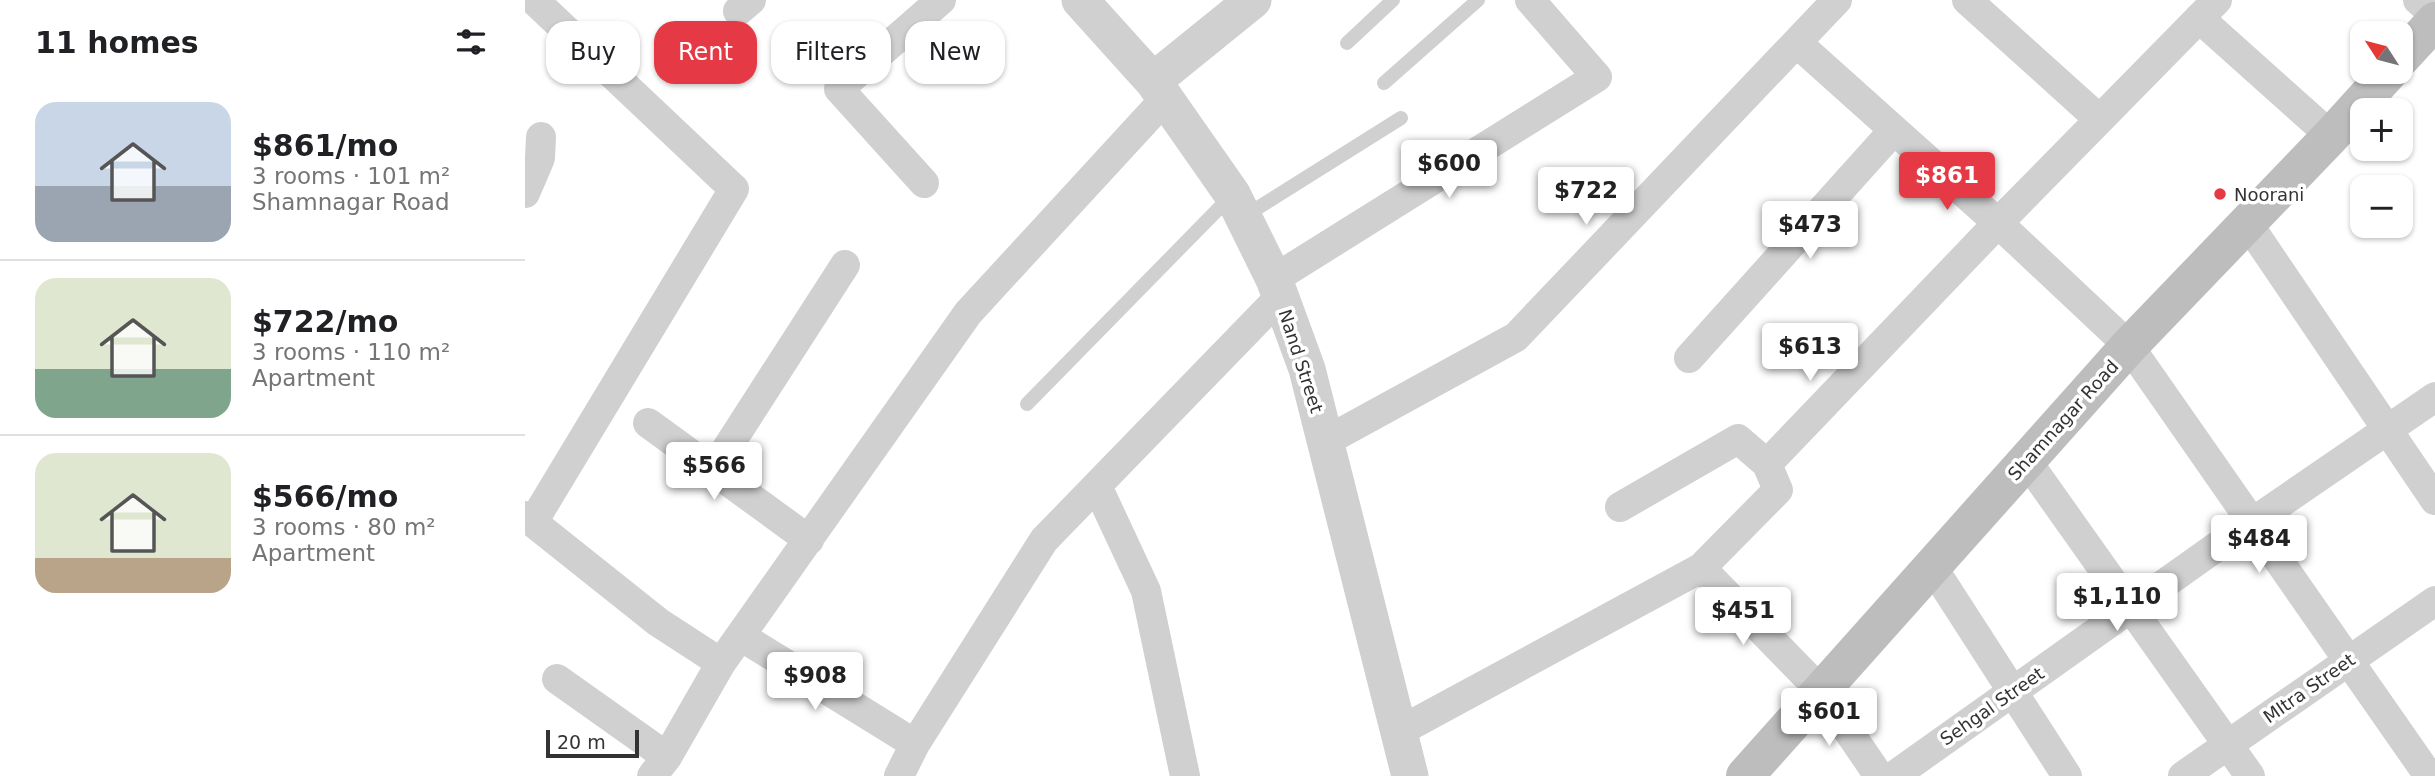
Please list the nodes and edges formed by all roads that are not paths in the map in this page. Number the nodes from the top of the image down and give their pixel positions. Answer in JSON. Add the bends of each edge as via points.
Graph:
{"nodes":[{"id":1,"x":534,"y":0,"type":"edge"},
{"id":2,"x":941,"y":0,"type":"edge"},
{"id":3,"x":1080,"y":0,"type":"edge"},
{"id":4,"x":1252,"y":0,"type":"edge"},
{"id":5,"x":1393,"y":0,"type":"edge"},
{"id":6,"x":1478,"y":0,"type":"edge"},
{"id":7,"x":1530,"y":0,"type":"edge"},
{"id":8,"x":1837,"y":0,"type":"edge"},
{"id":9,"x":1967,"y":0,"type":"edge"},
{"id":10,"x":2418,"y":0,"type":"edge"},
{"id":11,"x":2208,"y":9,"type":"edge"},
{"id":12,"x":2435,"y":15,"type":"edge"},
{"id":13,"x":2435,"y":21,"type":"edge"},
{"id":14,"x":1347,"y":43,"type":"dead end"},
{"id":15,"x":1797,"y":43,"type":"junction"},
{"id":16,"x":2413,"y":45,"type":"edge"},
{"id":17,"x":1384,"y":83,"type":"dead end"},
{"id":18,"x":2378,"y":84,"type":"edge"},
{"id":19,"x":1159,"y":90,"type":"junction"},
{"id":20,"x":1401,"y":118,"type":"dead end"},
{"id":21,"x":2099,"y":119,"type":"junction"},
{"id":22,"x":1894,"y":130,"type":"junction"},
{"id":23,"x":2331,"y":136,"type":"junction"},
{"id":24,"x":541,"y":137,"type":"dead end"},
{"id":25,"x":924,"y":183,"type":"dead end"},
{"id":26,"x":525,"y":193,"type":"edge"},
{"id":27,"x":1238,"y":206,"type":"junction"},
{"id":28,"x":2246,"y":221,"type":"junction"},
{"id":29,"x":1998,"y":223,"type":"junction"},
{"id":30,"x":845,"y":265,"type":"dead end"},
{"id":31,"x":1277,"y":288,"type":"junction"},
{"id":32,"x":2129,"y":346,"type":"junction"},
{"id":33,"x":1689,"y":358,"type":"dead end"},
{"id":34,"x":2435,"y":397,"type":"edge"},
{"id":35,"x":1027,"y":404,"type":"dead end"},
{"id":36,"x":648,"y":423,"type":"dead end"},
{"id":37,"x":2388,"y":430,"type":"junction"},
{"id":38,"x":1326,"y":441,"type":"junction"},
{"id":39,"x":2026,"y":460,"type":"junction"},
{"id":40,"x":1767,"y":464,"type":"junction"},
{"id":41,"x":713,"y":470,"type":"junction"},
{"id":42,"x":1097,"y":486,"type":"junction"},
{"id":43,"x":2435,"y":500,"type":"edge"},
{"id":44,"x":1621,"y":507,"type":"dead end"},
{"id":45,"x":529,"y":519,"type":"edge"},
{"id":46,"x":2254,"y":522,"type":"junction"},
{"id":47,"x":809,"y":540,"type":"junction"},
{"id":48,"x":1701,"y":568,"type":"junction"},
{"id":49,"x":1933,"y":568,"type":"junction"},
{"id":50,"x":2435,"y":601,"type":"edge"},
{"id":51,"x":2131,"y":608,"type":"junction"},
{"id":52,"x":742,"y":637,"type":"junction"},
{"id":53,"x":2349,"y":660,"type":"junction"},
{"id":54,"x":721,"y":663,"type":"junction"},
{"id":55,"x":557,"y":679,"type":"dead end"},
{"id":56,"x":1821,"y":691,"type":"junction"},
{"id":57,"x":2012,"y":692,"type":"junction"},
{"id":58,"x":1398,"y":732,"type":"junction"},
{"id":59,"x":915,"y":744,"type":"junction"},
{"id":60,"x":2228,"y":745,"type":"junction"},
{"id":61,"x":659,"y":767,"type":"edge"},
{"id":62,"x":1185,"y":775,"type":"edge"},
{"id":63,"x":899,"y":776,"type":"edge"},
{"id":64,"x":1411,"y":776,"type":"edge"},
{"id":65,"x":1745,"y":776,"type":"edge"},
{"id":66,"x":1879,"y":776,"type":"edge"},
{"id":67,"x":1894,"y":776,"type":"edge"},
{"id":68,"x":2067,"y":776,"type":"edge"},
{"id":69,"x":2183,"y":776,"type":"edge"},
{"id":70,"x":2250,"y":776,"type":"edge"},
{"id":71,"x":2429,"y":776,"type":"edge"}],
"edges":[{"from":1,"to":45,"type":"street","via":[[734,188]]},
{"from":2,"to":25,"type":"street","via":[[839,89]]},
{"from":3,"to":19,"type":"street","name":"Nand Street"},
{"from":4,"to":19,"type":"street"},
{"from":5,"to":14,"type":"lane"},
{"from":6,"to":17,"type":"lane"},
{"from":7,"to":31,"type":"street","via":[[1597,77]]},
{"from":8,"to":15,"type":"street"},
{"from":9,"to":21,"type":"street"},
{"from":10,"to":12,"type":"street"},
{"from":11,"to":21,"type":"street"},
{"from":11,"to":23,"type":"street"},
{"from":13,"to":16,"type":"main road"},
{"from":15,"to":22,"type":"street"},
{"from":15,"to":38,"type":"street","via":[[1516,337]]},
{"from":18,"to":23,"type":"main road","name":"Shamnagar Road"},
{"from":19,"to":27,"type":"street","name":"Nand Street"},
{"from":19,"to":47,"type":"street","via":[[968,313]]},
{"from":20,"to":27,"type":"lane"},
{"from":21,"to":29,"type":"street"},
{"from":22,"to":29,"type":"street"},
{"from":22,"to":33,"type":"street"},
{"from":23,"to":28,"type":"main road","name":"Shamnagar Road"},
{"from":24,"to":26,"type":"street","via":[[540,158]]},
{"from":27,"to":31,"type":"street","name":"Nand Street"},
{"from":27,"to":35,"type":"lane"},
{"from":28,"to":32,"type":"main road","name":"Shamnagar Road"},
{"from":28,"to":37,"type":"street"},
{"from":29,"to":32,"type":"street"},
{"from":29,"to":40,"type":"street"},
{"from":30,"to":41,"type":"street"},
{"from":31,"to":38,"type":"street","name":"Nand Street","via":[[1307,369]]},
{"from":31,"to":42,"type":"street"},
{"from":32,"to":39,"type":"main road","name":"Shamnagar Road"},
{"from":32,"to":46,"type":"street"},
{"from":34,"to":37,"type":"street","name":"Sehgal Street"},
{"from":36,"to":41,"type":"street"},
{"from":37,"to":43,"type":"street"},
{"from":37,"to":46,"type":"street","name":"Sehgal Street"},
{"from":38,"to":58,"type":"street","name":"Nand Street"},
{"from":39,"to":49,"type":"main road","name":"Shamnagar Road"},
{"from":39,"to":51,"type":"street"},
{"from":40,"to":44,"type":"street","via":[[1738,439]]},
{"from":40,"to":48,"type":"street","via":[[1779,490]]},
{"from":41,"to":47,"type":"street"},
{"from":42,"to":59,"type":"street","via":[[1045,540]]},
{"from":42,"to":62,"type":"street","via":[[1146,591]]},
{"from":45,"to":54,"type":"street","via":[[658,622]]},
{"from":46,"to":51,"type":"street","name":"Sehgal Street"},
{"from":46,"to":53,"type":"street"},
{"from":47,"to":52,"type":"street"},
{"from":48,"to":56,"type":"street"},
{"from":48,"to":58,"type":"street"},
{"from":49,"to":56,"type":"main road","name":"Shamnagar Road"},
{"from":49,"to":57,"type":"street"},
{"from":50,"to":53,"type":"street","name":"MItra Street"},
{"from":51,"to":57,"type":"street","name":"Sehgal Street"},
{"from":51,"to":60,"type":"street"},
{"from":52,"to":54,"type":"street"},
{"from":52,"to":59,"type":"street"},
{"from":53,"to":60,"type":"street","name":"MItra Street"},
{"from":53,"to":71,"type":"street"},
{"from":54,"to":61,"type":"street"},
{"from":55,"to":61,"type":"street"},
{"from":56,"to":65,"type":"main road","name":"Shamnagar Road"},
{"from":56,"to":66,"type":"street"},
{"from":57,"to":67,"type":"street","name":"Sehgal Street"},
{"from":57,"to":68,"type":"street"},
{"from":58,"to":64,"type":"street","name":"Nand Street"},
{"from":59,"to":63,"type":"street"},
{"from":60,"to":69,"type":"street","name":"MItra Street"},
{"from":60,"to":70,"type":"street"}]}
